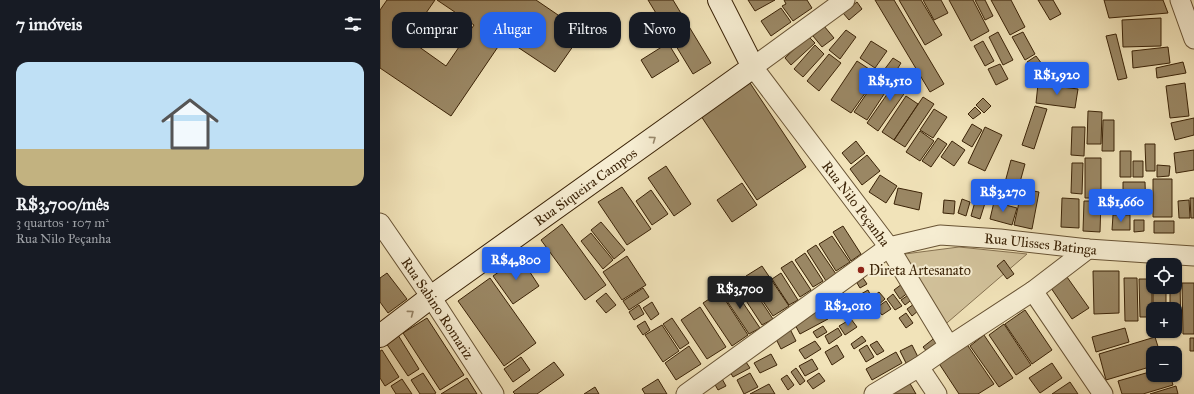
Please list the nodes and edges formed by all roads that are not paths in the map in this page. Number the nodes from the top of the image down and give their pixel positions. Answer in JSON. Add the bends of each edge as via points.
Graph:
{"nodes":[{"id":1,"x":719,"y":0,"type":"edge"},
{"id":2,"x":845,"y":0,"type":"edge"},
{"id":3,"x":1180,"y":0,"type":"edge"},
{"id":4,"x":1194,"y":39,"type":"edge"},
{"id":5,"x":753,"y":67,"type":"junction"},
{"id":6,"x":380,"y":223,"type":"edge"},
{"id":7,"x":889,"y":248,"type":"junction"},
{"id":8,"x":1088,"y":249,"type":"junction"},
{"id":9,"x":1194,"y":256,"type":"edge"},
{"id":10,"x":1033,"y":291,"type":"junction"},
{"id":11,"x":431,"y":297,"type":"junction"},
{"id":12,"x":380,"y":336,"type":"edge"},
{"id":13,"x":949,"y":346,"type":"junction"},
{"id":14,"x":920,"y":367,"type":"junction"},
{"id":15,"x":494,"y":394,"type":"edge"},
{"id":16,"x":686,"y":394,"type":"edge"},
{"id":17,"x":874,"y":394,"type":"edge"},
{"id":18,"x":938,"y":394,"type":"edge"},
{"id":19,"x":1103,"y":394,"type":"edge"}],
"edges":[{"from":1,"to":5,"type":"main road"},
{"from":2,"to":5,"type":"street"},
{"from":3,"to":4,"type":"street"},
{"from":5,"to":7,"type":"street","name":"Rua Nilo Peçanha"},
{"from":11,"to":5,"type":"main road","name":"Rua Siqueira Campos","one_way":true},
{"from":6,"to":11,"type":"street","name":"Rua Sabino Romariz"},
{"from":7,"to":8,"type":"street","name":"Rua Ulisses Batinga","via":[[940,235]]},
{"from":7,"to":13,"type":"street","name":"Rua Nilo Peçanha"},
{"from":7,"to":16,"type":"street"},
{"from":8,"to":9,"type":"street","name":"Rua Ulisses Batinga"},
{"from":8,"to":10,"type":"street"},
{"from":10,"to":13,"type":"street"},
{"from":10,"to":19,"type":"street"},
{"from":12,"to":11,"type":"main road","name":"Rua Siqueira Campos","one_way":true},
{"from":11,"to":15,"type":"street","name":"Rua Sabino Romariz"},
{"from":13,"to":14,"type":"street"},
{"from":14,"to":17,"type":"street"},
{"from":14,"to":18,"type":"street"}]}
